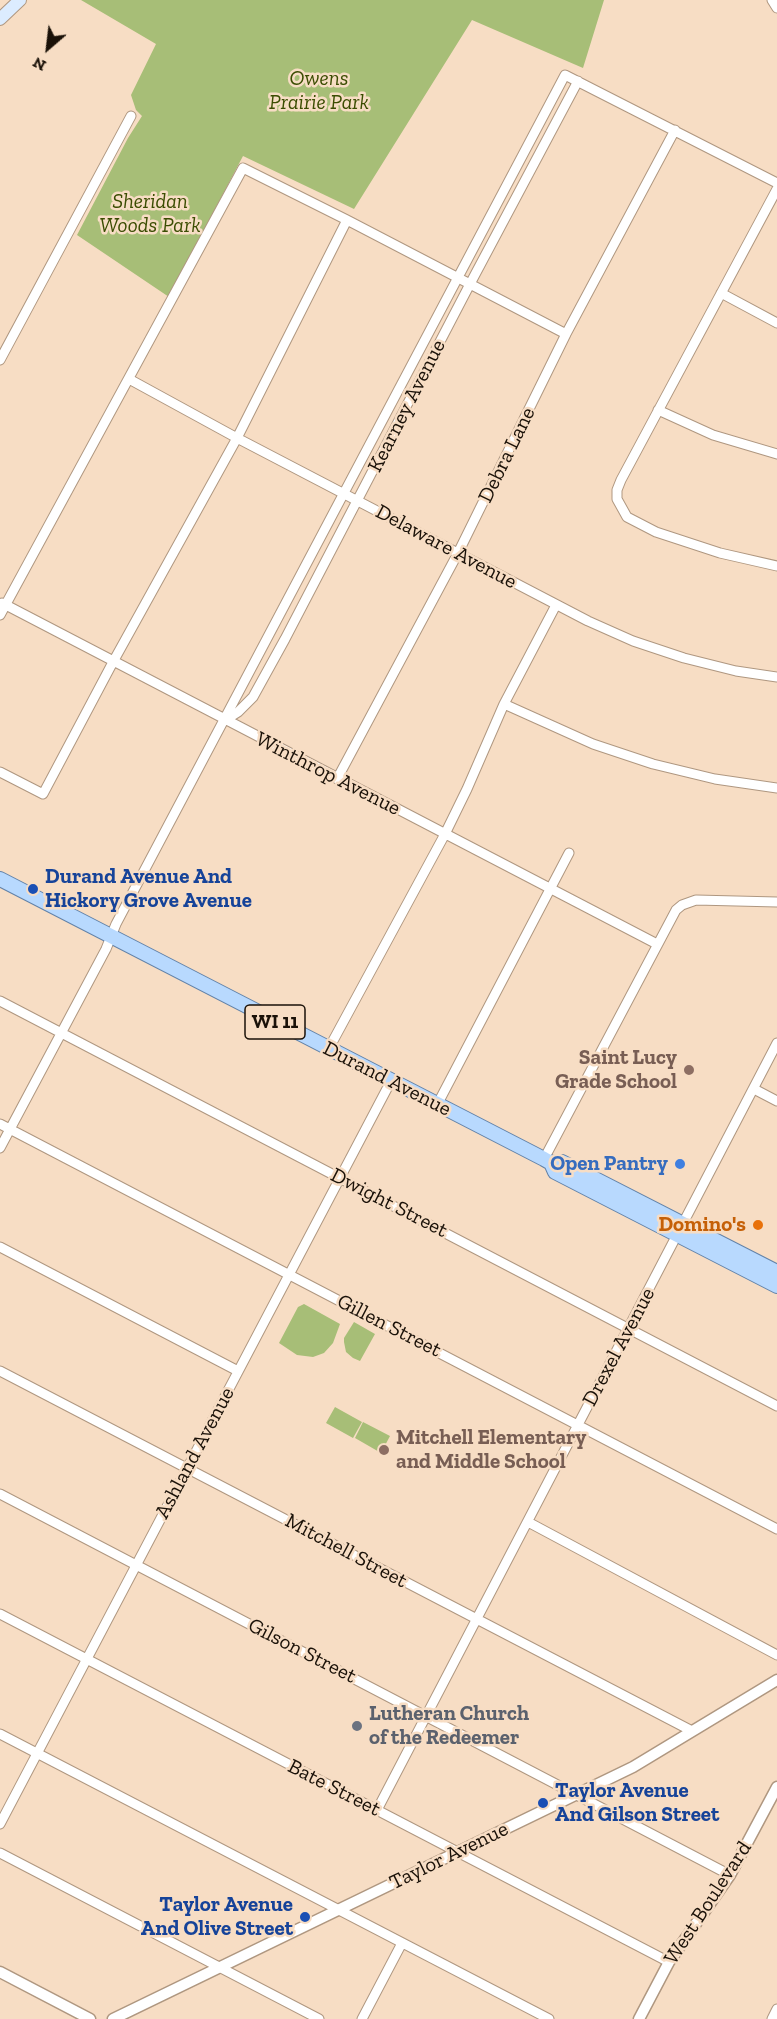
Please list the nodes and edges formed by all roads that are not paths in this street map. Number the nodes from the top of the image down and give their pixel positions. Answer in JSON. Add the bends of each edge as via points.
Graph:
{"nodes":[{"id":1,"x":20,"y":0,"type":"edge"},
{"id":2,"x":772,"y":0,"type":"edge"},
{"id":3,"x":777,"y":8,"type":"edge"},
{"id":4,"x":0,"y":19,"type":"edge"},
{"id":5,"x":578,"y":81,"type":"junction"},
{"id":6,"x":131,"y":116,"type":"dead end"},
{"id":7,"x":675,"y":130,"type":"junction"},
{"id":8,"x":777,"y":183,"type":"edge"},
{"id":9,"x":777,"y":189,"type":"edge"},
{"id":10,"x":347,"y":220,"type":"junction"},
{"id":11,"x":458,"y":278,"type":"junction"},
{"id":12,"x":470,"y":285,"type":"junction"},
{"id":13,"x":721,"y":293,"type":"junction"},
{"id":14,"x":777,"y":323,"type":"edge"},
{"id":15,"x":566,"y":334,"type":"junction"},
{"id":16,"x":0,"y":360,"type":"edge"},
{"id":17,"x":129,"y":379,"type":"junction"},
{"id":18,"x":658,"y":410,"type":"junction"},
{"id":19,"x":237,"y":438,"type":"junction"},
{"id":20,"x":777,"y":454,"type":"edge"},
{"id":21,"x":345,"y":493,"type":"junction"},
{"id":22,"x":359,"y":500,"type":"junction"},
{"id":23,"x":458,"y":553,"type":"junction"},
{"id":24,"x":777,"y":566,"type":"edge"},
{"id":25,"x":3,"y":604,"type":"edge"},
{"id":26,"x":556,"y":605,"type":"junction"},
{"id":27,"x":0,"y":615,"type":"edge"},
{"id":28,"x":113,"y":662,"type":"junction"},
{"id":29,"x":777,"y":677,"type":"edge"},
{"id":30,"x":504,"y":704,"type":"junction"},
{"id":31,"x":225,"y":720,"type":"junction"},
{"id":32,"x":0,"y":772,"type":"edge"},
{"id":33,"x":337,"y":779,"type":"junction"},
{"id":34,"x":777,"y":789,"type":"edge"},
{"id":35,"x":445,"y":834,"type":"junction"},
{"id":36,"x":569,"y":853,"type":"dead end"},
{"id":37,"x":0,"y":879,"type":"edge"},
{"id":38,"x":550,"y":889,"type":"junction"},
{"id":39,"x":777,"y":902,"type":"edge"},
{"id":40,"x":110,"y":937,"type":"junction"},
{"id":41,"x":657,"y":944,"type":"junction"},
{"id":42,"x":0,"y":1001,"type":"edge"},
{"id":43,"x":60,"y":1032,"type":"junction"},
{"id":44,"x":777,"y":1043,"type":"edge"},
{"id":45,"x":328,"y":1050,"type":"junction"},
{"id":46,"x":391,"y":1082,"type":"junction"},
{"id":47,"x":753,"y":1089,"type":"junction"},
{"id":48,"x":777,"y":1101,"type":"edge"},
{"id":49,"x":437,"y":1105,"type":"junction"},
{"id":50,"x":0,"y":1124,"type":"edge"},
{"id":51,"x":10,"y":1129,"type":"junction"},
{"id":52,"x":0,"y":1148,"type":"edge"},
{"id":53,"x":547,"y":1161,"type":"junction"},
{"id":54,"x":341,"y":1178,"type":"junction"},
{"id":55,"x":681,"y":1230,"type":"junction"},
{"id":56,"x":0,"y":1247,"type":"edge"},
{"id":57,"x":777,"y":1272,"type":"edge"},
{"id":58,"x":289,"y":1274,"type":"junction"},
{"id":59,"x":777,"y":1286,"type":"edge"},
{"id":60,"x":629,"y":1328,"type":"junction"},
{"id":61,"x":0,"y":1371,"type":"edge"},
{"id":62,"x":238,"y":1371,"type":"junction"},
{"id":63,"x":777,"y":1406,"type":"edge"},
{"id":64,"x":579,"y":1425,"type":"junction"},
{"id":65,"x":187,"y":1468,"type":"junction"},
{"id":66,"x":0,"y":1494,"type":"edge"},
{"id":67,"x":528,"y":1522,"type":"junction"},
{"id":68,"x":777,"y":1529,"type":"edge"},
{"id":69,"x":136,"y":1565,"type":"junction"},
{"id":70,"x":0,"y":1614,"type":"edge"},
{"id":71,"x":477,"y":1619,"type":"junction"},
{"id":72,"x":777,"y":1655,"type":"edge"},
{"id":73,"x":87,"y":1659,"type":"junction"},
{"id":74,"x":777,"y":1680,"type":"edge"},
{"id":75,"x":426,"y":1716,"type":"junction"},
{"id":76,"x":692,"y":1731,"type":"junction"},
{"id":77,"x":0,"y":1734,"type":"edge"},
{"id":78,"x":38,"y":1753,"type":"junction"},
{"id":79,"x":777,"y":1787,"type":"edge"},
{"id":80,"x":577,"y":1794,"type":"junction"},
{"id":81,"x":377,"y":1810,"type":"junction"},
{"id":82,"x":0,"y":1824,"type":"edge"},
{"id":83,"x":458,"y":1852,"type":"junction"},
{"id":84,"x":0,"y":1853,"type":"edge"},
{"id":85,"x":730,"y":1875,"type":"junction"},
{"id":86,"x":339,"y":1910,"type":"junction"},
{"id":87,"x":402,"y":1943,"type":"junction"},
{"id":88,"x":669,"y":1962,"type":"junction"},
{"id":89,"x":220,"y":1967,"type":"junction"},
{"id":90,"x":0,"y":1972,"type":"edge"},
{"id":91,"x":777,"y":2009,"type":"edge"},
{"id":92,"x":90,"y":2019,"type":"edge"},
{"id":93,"x":113,"y":2019,"type":"edge"},
{"id":94,"x":319,"y":2019,"type":"edge"},
{"id":95,"x":362,"y":2019,"type":"edge"},
{"id":96,"x":549,"y":2019,"type":"edge"},
{"id":97,"x":639,"y":2019,"type":"edge"},
{"id":98,"x":772,"y":2019,"type":"edge"}],
"edges":[{"from":1,"to":4,"type":"main road"},
{"from":2,"to":3,"type":"street"},
{"from":5,"to":7,"type":"street"},
{"from":5,"to":11,"type":"street","name":"Kearney Avenue","via":[[566,75]]},
{"from":5,"to":12,"type":"street","name":"Kearney Avenue"},
{"from":6,"to":16,"type":"street"},
{"from":7,"to":8,"type":"street"},
{"from":7,"to":15,"type":"street","name":"Debra Lane"},
{"from":9,"to":13,"type":"street"},
{"from":10,"to":11,"type":"street"},
{"from":10,"to":17,"type":"street","via":[[243,168]]},
{"from":10,"to":19,"type":"street"},
{"from":11,"to":12,"type":"street"},
{"from":11,"to":21,"type":"street","name":"Kearney Avenue"},
{"from":12,"to":15,"type":"street"},
{"from":12,"to":22,"type":"street","name":"Kearney Avenue"},
{"from":13,"to":14,"type":"street"},
{"from":13,"to":18,"type":"street"},
{"from":15,"to":23,"type":"street","name":"Debra Lane"},
{"from":17,"to":19,"type":"street","name":"Delaware Avenue"},
{"from":17,"to":25,"type":"street"},
{"from":18,"to":20,"type":"street","via":[[713,435]]},
{"from":18,"to":24,"type":"street","via":[[617,490],[619,506],[627,517],[656,532],[720,554]]},
{"from":19,"to":21,"type":"street","name":"Delaware Avenue"},
{"from":19,"to":28,"type":"street"},
{"from":21,"to":22,"type":"street","name":"Delaware Avenue"},
{"from":21,"to":31,"type":"street","name":"Kearney Avenue"},
{"from":22,"to":23,"type":"street","name":"Delaware Avenue"},
{"from":22,"to":31,"type":"street","name":"Kearney Avenue","via":[[253,697]]},
{"from":23,"to":26,"type":"street","name":"Delaware Avenue"},
{"from":23,"to":33,"type":"street","name":"Debra Lane"},
{"from":25,"to":27,"type":"street"},
{"from":25,"to":28,"type":"street","name":"Winthrop Avenue"},
{"from":26,"to":29,"type":"street","name":"Delaware Avenue","via":[[633,641],[684,658]]},
{"from":26,"to":30,"type":"street"},
{"from":28,"to":31,"type":"street","name":"Winthrop Avenue"},
{"from":28,"to":32,"type":"street","via":[[44,794]]},
{"from":30,"to":34,"type":"street","via":[[593,744],[653,764]]},
{"from":30,"to":35,"type":"street"},
{"from":31,"to":33,"type":"street","name":"Winthrop Avenue"},
{"from":31,"to":40,"type":"street","name":"Kearney Avenue"},
{"from":33,"to":35,"type":"street","name":"Winthrop Avenue"},
{"from":35,"to":38,"type":"street","name":"Winthrop Avenue"},
{"from":35,"to":45,"type":"street"},
{"from":36,"to":38,"type":"street"},
{"from":37,"to":40,"type":"main road","name":"Durand Avenue","number":"WI 11"},
{"from":38,"to":41,"type":"street","name":"Winthrop Avenue"},
{"from":38,"to":49,"type":"street"},
{"from":39,"to":41,"type":"street","via":[[689,902],[676,910]]},
{"from":40,"to":43,"type":"street","name":"Kearney Avenue"},
{"from":40,"to":45,"type":"main road","name":"Durand Avenue","number":"WI 11"},
{"from":41,"to":53,"type":"street"},
{"from":42,"to":43,"type":"street","name":"Dwight Street"},
{"from":43,"to":51,"type":"street","name":"Kearney Avenue"},
{"from":43,"to":54,"type":"street","name":"Dwight Street"},
{"from":44,"to":47,"type":"street","name":"Drexel Avenue"},
{"from":45,"to":46,"type":"main road","name":"Durand Avenue","number":"WI 11"},
{"from":46,"to":49,"type":"main road","name":"Durand Avenue","number":"WI 11"},
{"from":46,"to":54,"type":"street","name":"Ashland Avenue"},
{"from":47,"to":48,"type":"street"},
{"from":47,"to":55,"type":"street","name":"Drexel Avenue"},
{"from":49,"to":53,"type":"main road","name":"Durand Avenue","number":"WI 11"},
{"from":50,"to":51,"type":"street","name":"Gillen Street"},
{"from":51,"to":52,"type":"street","name":"Kearney Avenue"},
{"from":51,"to":58,"type":"street","name":"Gillen Street"},
{"from":53,"to":55,"type":"main road","name":"Durand Avenue","number":"WI 11","via":[[562,1162]]},
{"from":54,"to":58,"type":"street","name":"Ashland Avenue"},
{"from":54,"to":60,"type":"street","name":"Dwight Street"},
{"from":55,"to":57,"type":"main road","name":"Durand Avenue","number":"WI 11"},
{"from":55,"to":59,"type":"main road","name":"Durand Avenue","number":"WI 11"},
{"from":55,"to":60,"type":"street","name":"Drexel Avenue"},
{"from":56,"to":62,"type":"street"},
{"from":58,"to":62,"type":"street","name":"Ashland Avenue"},
{"from":58,"to":64,"type":"street","name":"Gillen Street"},
{"from":60,"to":63,"type":"street","name":"Dwight Street"},
{"from":60,"to":64,"type":"street","name":"Drexel Avenue"},
{"from":61,"to":65,"type":"street","name":"Mitchell Street"},
{"from":62,"to":65,"type":"street","name":"Ashland Avenue"},
{"from":64,"to":67,"type":"street","name":"Drexel Avenue"},
{"from":64,"to":68,"type":"street","name":"Gillen Street"},
{"from":65,"to":69,"type":"street","name":"Ashland Avenue"},
{"from":65,"to":71,"type":"street","name":"Mitchell Street"},
{"from":66,"to":69,"type":"street","name":"Gilson Street"},
{"from":67,"to":71,"type":"street","name":"Drexel Avenue"},
{"from":67,"to":72,"type":"street"},
{"from":69,"to":73,"type":"street","name":"Ashland Avenue"},
{"from":69,"to":75,"type":"street","name":"Gilson Street"},
{"from":70,"to":73,"type":"street","name":"Bate Street"},
{"from":71,"to":75,"type":"street","name":"Drexel Avenue"},
{"from":71,"to":76,"type":"street","name":"Mitchell Street"},
{"from":73,"to":78,"type":"street","name":"Ashland Avenue"},
{"from":73,"to":81,"type":"street","name":"Bate Street"},
{"from":74,"to":76,"type":"street","name":"Taylor Avenue"},
{"from":75,"to":80,"type":"street","name":"Gilson Street"},
{"from":75,"to":81,"type":"street","name":"Drexel Avenue"},
{"from":76,"to":80,"type":"street","name":"Taylor Avenue","via":[[633,1767]]},
{"from":77,"to":78,"type":"street"},
{"from":78,"to":82,"type":"street","name":"Ashland Avenue"},
{"from":78,"to":86,"type":"street"},
{"from":79,"to":85,"type":"street","name":"West Boulevard"},
{"from":80,"to":83,"type":"street","name":"Taylor Avenue"},
{"from":80,"to":85,"type":"street","name":"Gilson Street"},
{"from":81,"to":83,"type":"street","name":"Bate Street"},
{"from":83,"to":86,"type":"street","name":"Taylor Avenue"},
{"from":83,"to":88,"type":"street","name":"Bate Street"},
{"from":84,"to":89,"type":"street"},
{"from":85,"to":88,"type":"street","name":"West Boulevard"},
{"from":86,"to":87,"type":"street"},
{"from":86,"to":89,"type":"street","name":"Taylor Avenue"},
{"from":87,"to":95,"type":"street"},
{"from":87,"to":96,"type":"street"},
{"from":88,"to":97,"type":"street","name":"West Boulevard"},
{"from":89,"to":93,"type":"street","name":"Taylor Avenue"},
{"from":89,"to":94,"type":"street"},
{"from":90,"to":92,"type":"street"},
{"from":91,"to":98,"type":"street"}]}
